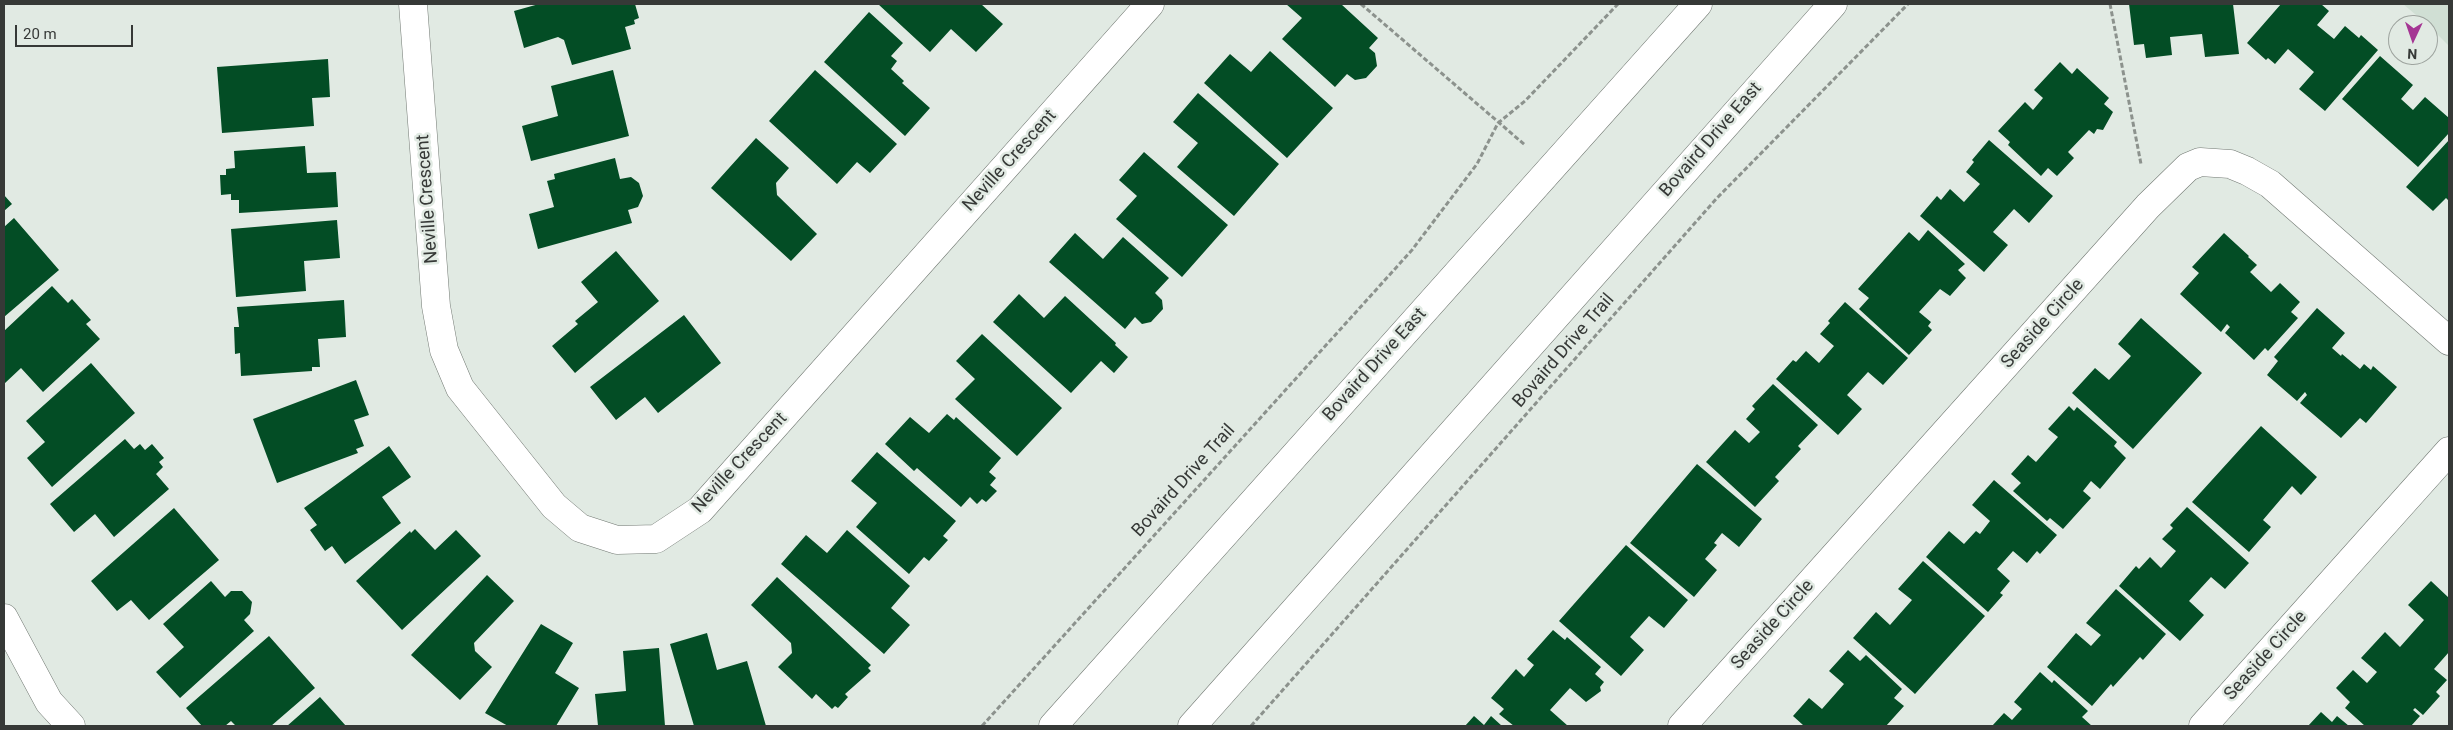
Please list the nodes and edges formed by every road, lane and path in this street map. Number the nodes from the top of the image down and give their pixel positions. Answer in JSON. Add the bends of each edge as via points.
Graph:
{"nodes":[{"id":1,"x":413,"y":4,"type":"edge"},
{"id":2,"x":1150,"y":4,"type":"edge"},
{"id":3,"x":1361,"y":4,"type":"edge"},
{"id":4,"x":1618,"y":4,"type":"edge"},
{"id":5,"x":1698,"y":4,"type":"edge"},
{"id":6,"x":1833,"y":4,"type":"edge"},
{"id":7,"x":1908,"y":4,"type":"edge"},
{"id":8,"x":2110,"y":4,"type":"edge"},
{"id":9,"x":1498,"y":123,"type":"junction"},
{"id":10,"x":1552,"y":167,"type":"junction"},
{"id":11,"x":2148,"y":206,"type":"junction"},
{"id":12,"x":2449,"y":341,"type":"edge"},
{"id":13,"x":2449,"y":451,"type":"edge"},
{"id":14,"x":4,"y":618,"type":"edge"},
{"id":15,"x":71,"y":726,"type":"edge"},
{"id":16,"x":982,"y":726,"type":"edge"},
{"id":17,"x":1052,"y":726,"type":"edge"},
{"id":18,"x":1192,"y":726,"type":"edge"},
{"id":19,"x":1250,"y":726,"type":"edge"},
{"id":20,"x":1682,"y":726,"type":"edge"},
{"id":21,"x":2203,"y":726,"type":"edge"}],
"edges":[{"from":1,"to":2,"type":"street","name":"Neville Crescent","via":[[436,306],[444,350],[460,388],[554,506],[580,528],[617,540],[656,539],[700,510]]},
{"from":3,"to":9,"type":"path"},
{"from":4,"to":9,"type":"path","name":"Bovaird Drive Trail","via":[[1525,101]]},
{"from":5,"to":10,"type":"street","name":"Bovaird Drive East"},
{"from":6,"to":18,"type":"street","name":"Bovaird Drive East"},
{"from":7,"to":19,"type":"path","name":"Bovaird Drive Trail","via":[[1717,198]]},
{"from":8,"to":11,"type":"path"},
{"from":9,"to":10,"type":"path"},
{"from":9,"to":16,"type":"path","name":"Bovaird Drive Trail","via":[[1477,164],[1412,250]]},
{"from":10,"to":17,"type":"street","name":"Bovaird Drive East"},
{"from":11,"to":12,"type":"street","name":"Seaside Circle","via":[[2188,167],[2200,162],[2230,164],[2247,171],[2270,184]]},
{"from":11,"to":20,"type":"street","name":"Seaside Circle"},
{"from":13,"to":21,"type":"street","name":"Seaside Circle"},
{"from":14,"to":15,"type":"street","via":[[49,702]]}]}
